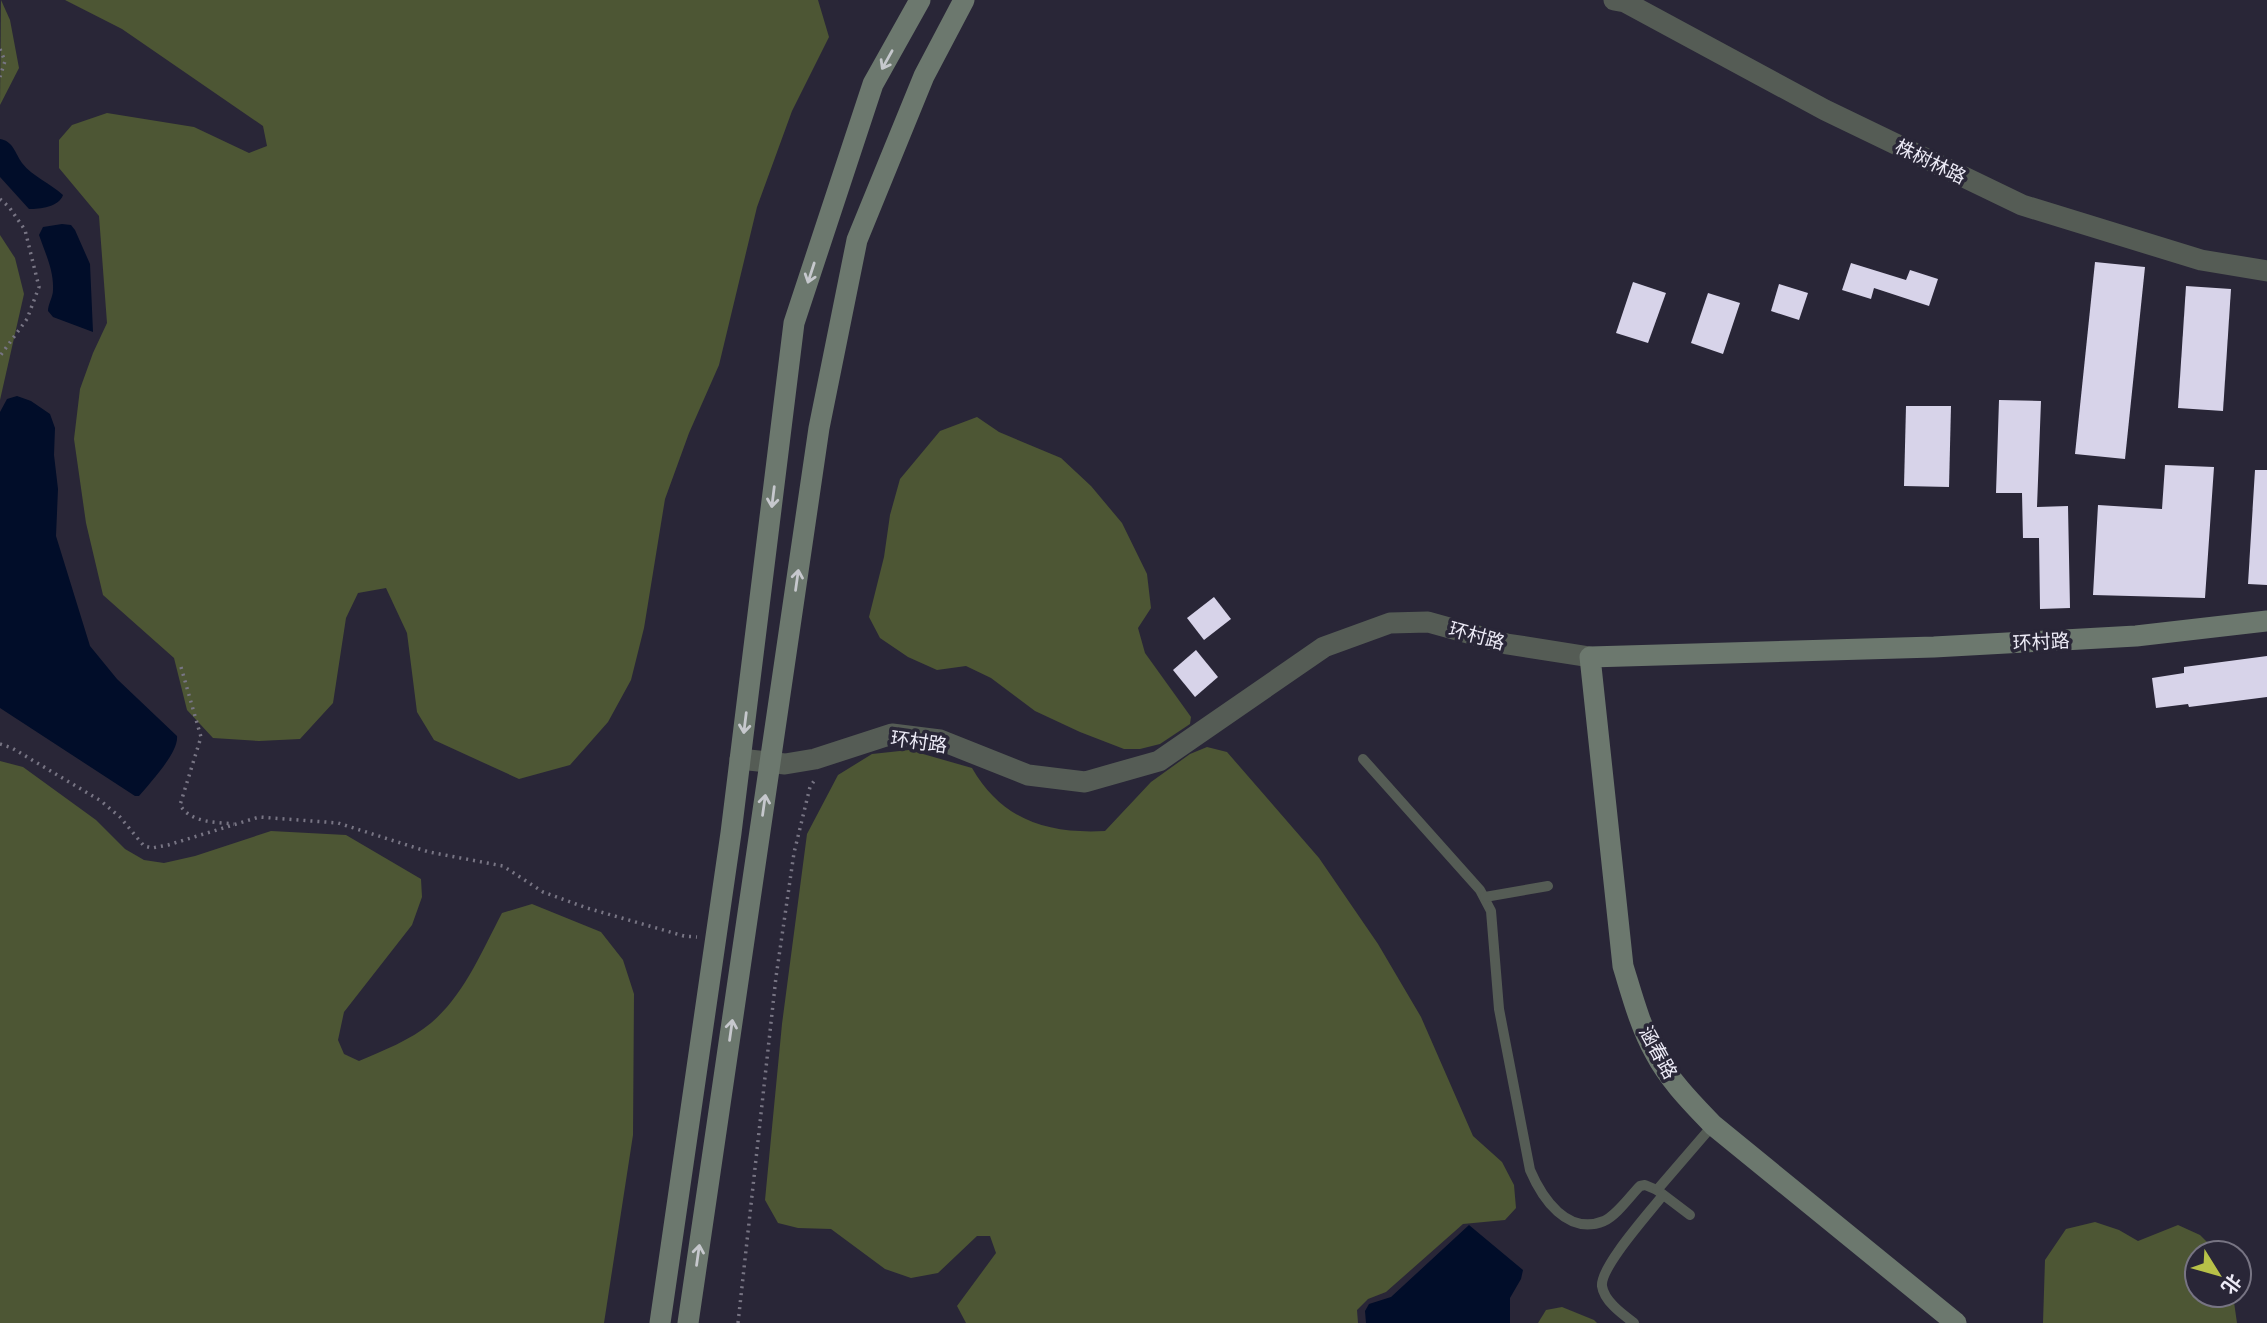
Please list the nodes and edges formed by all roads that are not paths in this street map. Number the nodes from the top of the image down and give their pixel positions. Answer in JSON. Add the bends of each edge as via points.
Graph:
{"nodes":[{"id":1,"x":920,"y":0,"type":"edge"},
{"id":2,"x":964,"y":0,"type":"edge"},
{"id":3,"x":1614,"y":0,"type":"edge"},
{"id":4,"x":2267,"y":271,"type":"edge"},
{"id":5,"x":2267,"y":621,"type":"edge"},
{"id":6,"x":1590,"y":657,"type":"junction"},
{"id":7,"x":740,"y":759,"type":"junction"},
{"id":8,"x":1363,"y":760,"type":"dead end"},
{"id":9,"x":770,"y":763,"type":"junction"},
{"id":10,"x":1548,"y":886,"type":"dead end"},
{"id":11,"x":1485,"y":897,"type":"junction"},
{"id":12,"x":1713,"y":1125,"type":"junction"},
{"id":13,"x":1660,"y":1192,"type":"junction"},
{"id":14,"x":1690,"y":1215,"type":"dead end"},
{"id":15,"x":660,"y":1323,"type":"edge"},
{"id":16,"x":688,"y":1323,"type":"edge"},
{"id":17,"x":1634,"y":1323,"type":"edge"},
{"id":18,"x":1956,"y":1323,"type":"edge"}],
"edges":[{"from":1,"to":7,"type":"main road","one_way":true,"via":[[873,84],[794,323]]},
{"from":9,"to":2,"type":"main road","one_way":true,"via":[[819,428],[857,240],[924,76]]},
{"from":3,"to":4,"type":"street","name":"株树林路","via":[[1825,110],[2022,205],[2201,260]]},
{"from":5,"to":6,"type":"main road","name":"环村路","via":[[2137,636],[2015,643]]},
{"from":6,"to":9,"type":"street","name":"环村路","via":[[1507,644],[1428,622],[1390,623],[1324,647],[1159,761],[1084,782],[1028,775],[940,740],[892,734],[815,759]]},
{"from":6,"to":12,"type":"main road","name":"涵春路","via":[[1623,966],[1655,1054]]},
{"from":7,"to":9,"type":"street","name":"环村路"},
{"from":7,"to":15,"type":"main road"},
{"from":8,"to":11,"type":"lane"},
{"from":16,"to":9,"type":"main road","one_way":true},
{"from":10,"to":11,"type":"lane"},
{"from":11,"to":13,"type":"lane","via":[[1491,911],[1499,1009],[1530,1170],[1541,1194],[1560,1215],[1586,1225],[1606,1220],[1640,1186]]},
{"from":12,"to":13,"type":"lane"},
{"from":12,"to":18,"type":"main road","name":"涵春路"},
{"from":13,"to":14,"type":"lane"},
{"from":13,"to":17,"type":"lane","via":[[1606,1269],[1602,1285],[1607,1298]]}]}
